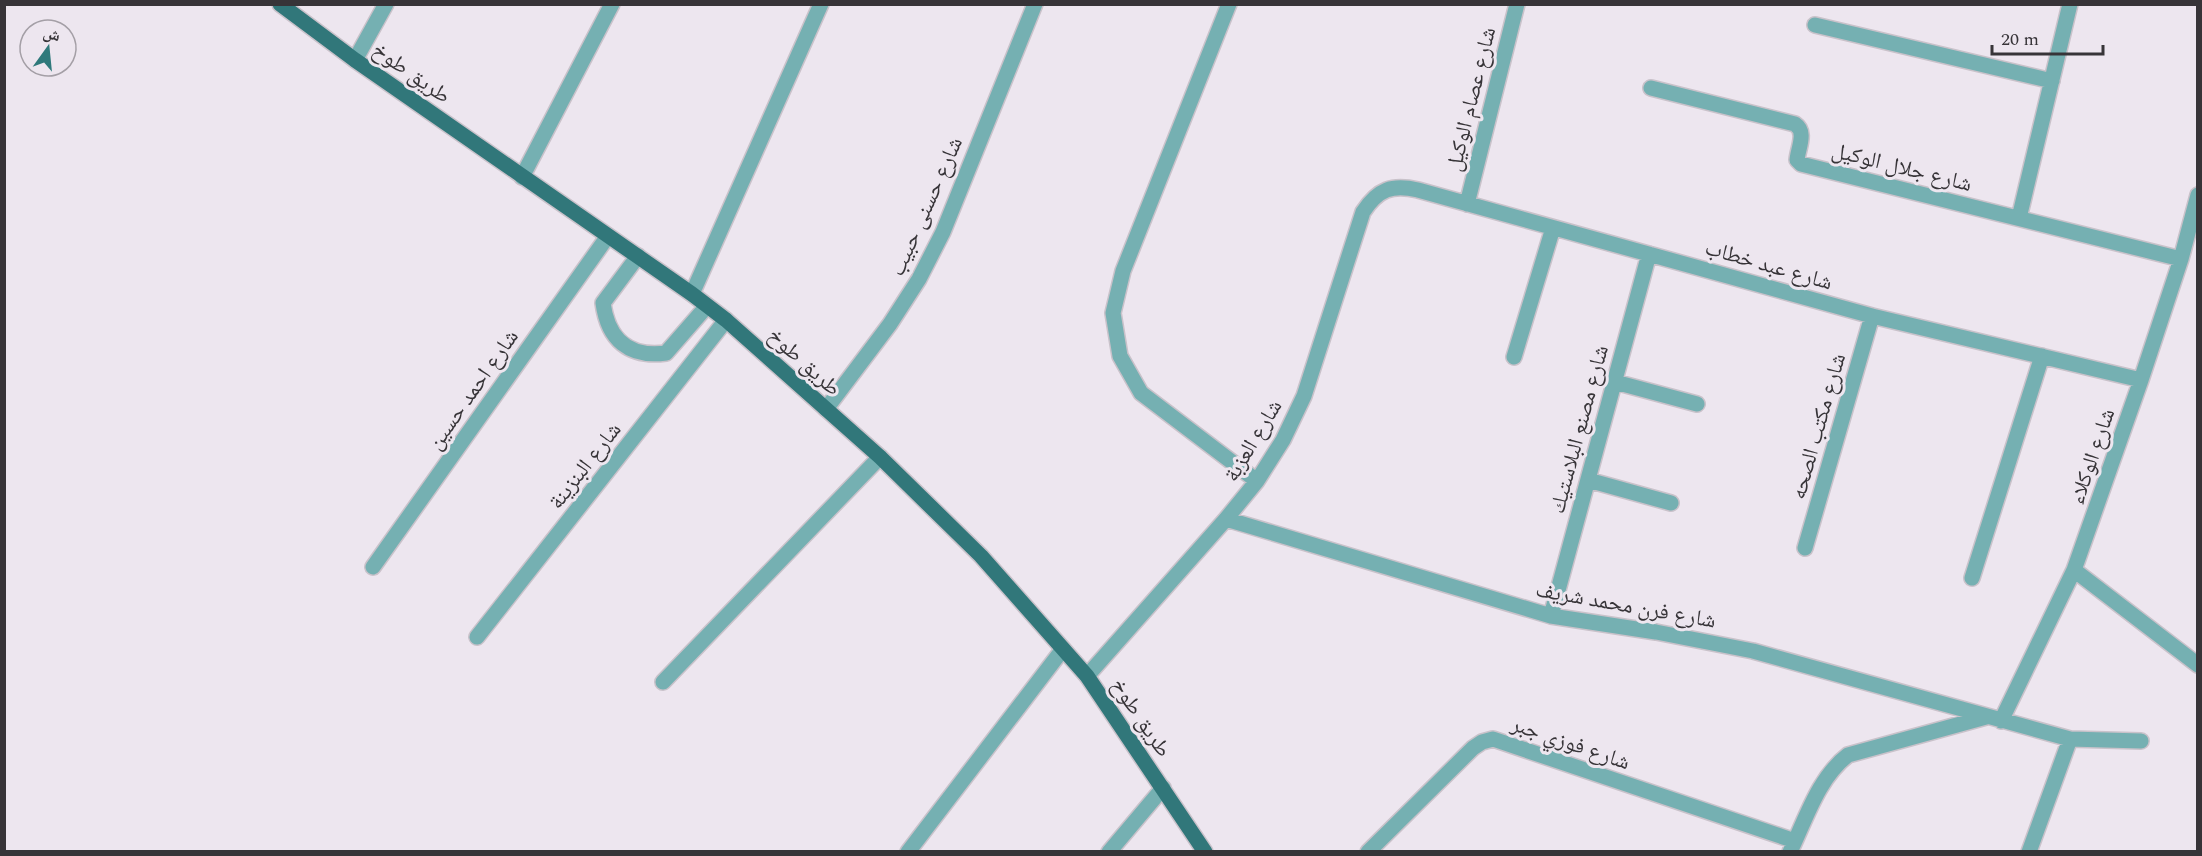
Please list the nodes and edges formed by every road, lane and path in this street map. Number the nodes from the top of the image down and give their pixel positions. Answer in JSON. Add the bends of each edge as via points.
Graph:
{"nodes":[{"id":1,"x":280,"y":4,"type":"edge"},
{"id":2,"x":386,"y":4,"type":"edge"},
{"id":3,"x":612,"y":4,"type":"edge"},
{"id":4,"x":821,"y":4,"type":"edge"},
{"id":5,"x":1035,"y":4,"type":"edge"},
{"id":6,"x":1229,"y":4,"type":"edge"},
{"id":7,"x":1516,"y":4,"type":"edge"},
{"id":8,"x":2070,"y":4,"type":"edge"},
{"id":9,"x":1815,"y":25,"type":"dead end"},
{"id":10,"x":354,"y":60,"type":"junction"},
{"id":11,"x":2052,"y":81,"type":"junction"},
{"id":12,"x":1651,"y":88,"type":"dead end"},
{"id":13,"x":522,"y":177,"type":"junction"},
{"id":14,"x":1386,"y":190,"type":"joint"},
{"id":15,"x":2198,"y":195,"type":"edge"},
{"id":16,"x":1467,"y":204,"type":"junction"},
{"id":17,"x":2019,"y":218,"type":"junction"},
{"id":18,"x":1553,"y":228,"type":"junction"},
{"id":19,"x":608,"y":236,"type":"junction"},
{"id":20,"x":1649,"y":254,"type":"junction"},
{"id":21,"x":638,"y":256,"type":"junction"},
{"id":22,"x":2181,"y":259,"type":"junction"},
{"id":23,"x":692,"y":294,"type":"junction"},
{"id":24,"x":707,"y":306,"type":"junction"},
{"id":25,"x":1872,"y":316,"type":"junction"},
{"id":26,"x":726,"y":320,"type":"junction"},
{"id":27,"x":2042,"y":356,"type":"junction"},
{"id":28,"x":1514,"y":357,"type":"dead end"},
{"id":29,"x":2141,"y":380,"type":"junction"},
{"id":30,"x":1615,"y":382,"type":"junction"},
{"id":31,"x":1697,"y":404,"type":"dead end"},
{"id":32,"x":826,"y":409,"type":"junction"},
{"id":33,"x":880,"y":457,"type":"junction"},
{"id":34,"x":1588,"y":480,"type":"junction"},
{"id":35,"x":1257,"y":481,"type":"junction"},
{"id":36,"x":1671,"y":503,"type":"dead end"},
{"id":37,"x":1226,"y":519,"type":"junction"},
{"id":38,"x":1806,"y":548,"type":"dead end"},
{"id":39,"x":373,"y":567,"type":"dead end"},
{"id":40,"x":2074,"y":570,"type":"junction"},
{"id":41,"x":1972,"y":578,"type":"dead end"},
{"id":42,"x":1551,"y":616,"type":"junction"},
{"id":43,"x":477,"y":637,"type":"dead end"},
{"id":44,"x":1063,"y":649,"type":"junction"},
{"id":45,"x":2198,"y":665,"type":"edge"},
{"id":46,"x":1087,"y":676,"type":"junction"},
{"id":47,"x":663,"y":682,"type":"dead end"},
{"id":48,"x":1994,"y":719,"type":"junction"},
{"id":49,"x":2070,"y":739,"type":"junction"},
{"id":50,"x":2141,"y":741,"type":"dead end"},
{"id":51,"x":1163,"y":788,"type":"junction"},
{"id":52,"x":1792,"y":846,"type":"edge"},
{"id":53,"x":908,"y":852,"type":"edge"},
{"id":54,"x":1108,"y":852,"type":"edge"},
{"id":55,"x":1205,"y":852,"type":"edge"},
{"id":56,"x":1368,"y":852,"type":"edge"},
{"id":57,"x":2029,"y":852,"type":"edge"}],
"edges":[{"from":1,"to":10,"type":"main road","name":"طريق طوخ"},
{"from":2,"to":10,"type":"street"},
{"from":3,"to":13,"type":"street"},
{"from":4,"to":23,"type":"street"},
{"from":5,"to":32,"type":"street","name":"شارع حسنى حبيب","via":[[943,231],[919,279]]},
{"from":6,"to":35,"type":"street","via":[[1122,271],[1113,313],[1120,356],[1141,393]]},
{"from":7,"to":16,"type":"street","name":"شارع عصام الوكيل"},
{"from":8,"to":11,"type":"street"},
{"from":9,"to":11,"type":"street"},
{"from":10,"to":13,"type":"main road","name":"طريق طوخ"},
{"from":11,"to":17,"type":"street"},
{"from":12,"to":17,"type":"street","name":"شارع جلال الوكيل","via":[[1795,124],[1802,134],[1797,160],[1801,164]]},
{"from":13,"to":19,"type":"main road","name":"طريق طوخ"},
{"from":14,"to":16,"type":"street","name":"شارع عبد خطاب","via":[[1402,187]]},
{"from":14,"to":35,"type":"street","name":"شارع العزبة","via":[[1372,199],[1363,212],[1304,396]]},
{"from":15,"to":22,"type":"street","name":"شارع الوكلاء"},
{"from":16,"to":18,"type":"street","name":"شارع عبد خطاب"},
{"from":17,"to":22,"type":"street","name":"شارع جلال الوكيل"},
{"from":18,"to":20,"type":"street","name":"شارع عبد خطاب"},
{"from":18,"to":28,"type":"street"},
{"from":19,"to":21,"type":"main road","name":"طريق طوخ"},
{"from":19,"to":39,"type":"street","name":"شارع احمد حسين"},
{"from":20,"to":25,"type":"street","name":"شارع عبد خطاب"},
{"from":20,"to":30,"type":"street","name":"شارع مصنع البلاستيك"},
{"from":21,"to":23,"type":"main road","name":"طريق طوخ"},
{"from":21,"to":24,"type":"street","via":[[603,303],[605,320],[625,346],[638,353],[666,353]]},
{"from":22,"to":29,"type":"street","name":"شارع الوكلاء"},
{"from":23,"to":24,"type":"main road","name":"طريق طوخ"},
{"from":24,"to":26,"type":"main road","name":"طريق طوخ"},
{"from":25,"to":27,"type":"street","name":"شارع عبد خطاب"},
{"from":25,"to":38,"type":"street","name":"شارع مكتب الصحه"},
{"from":26,"to":32,"type":"main road","name":"طريق طوخ"},
{"from":26,"to":43,"type":"street","name":"شارع البنزينة"},
{"from":27,"to":29,"type":"street","name":"شارع عبد خطاب"},
{"from":27,"to":41,"type":"street"},
{"from":29,"to":40,"type":"street","name":"شارع الوكلاء"},
{"from":30,"to":31,"type":"street"},
{"from":30,"to":34,"type":"street","name":"شارع مصنع البلاستيك"},
{"from":32,"to":33,"type":"main road","name":"طريق طوخ"},
{"from":33,"to":44,"type":"main road","name":"طريق طوخ","via":[[981,556]]},
{"from":33,"to":47,"type":"street"},
{"from":34,"to":36,"type":"street"},
{"from":34,"to":42,"type":"street","name":"شارع مصنع البلاستيك"},
{"from":35,"to":37,"type":"street","name":"شارع العزبة"},
{"from":37,"to":42,"type":"street","name":"شارع فرن محمد شريف"},
{"from":37,"to":46,"type":"street","name":"شارع العزبة"},
{"from":40,"to":45,"type":"street"},
{"from":40,"to":48,"type":"street","name":"شارع الوكلاء"},
{"from":42,"to":48,"type":"street","name":"شارع فرن محمد شريف","via":[[1753,651]]},
{"from":44,"to":46,"type":"main road","name":"طريق طوخ"},
{"from":44,"to":53,"type":"street"},
{"from":46,"to":51,"type":"main road","name":"طريق طوخ"},
{"from":48,"to":49,"type":"street","name":"شارع فرن محمد شريف"},
{"from":48,"to":52,"type":"street","via":[[1848,755],[1825,779]]},
{"from":49,"to":50,"type":"street","name":"شارع فرن محمد شريف"},
{"from":49,"to":57,"type":"street"},
{"from":51,"to":54,"type":"street"},
{"from":51,"to":55,"type":"main road","name":"طريق طوخ"},
{"from":52,"to":56,"type":"street","name":"شارع فوزي جبر","via":[[1493,740],[1473,748]]}]}
